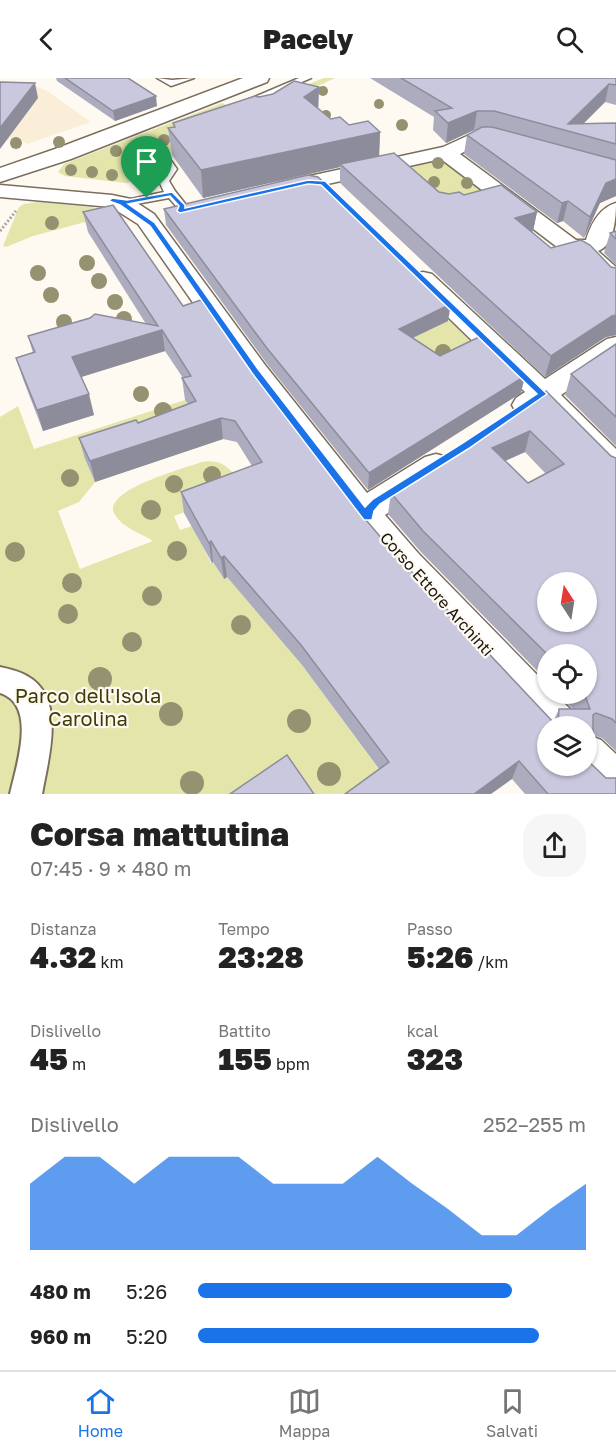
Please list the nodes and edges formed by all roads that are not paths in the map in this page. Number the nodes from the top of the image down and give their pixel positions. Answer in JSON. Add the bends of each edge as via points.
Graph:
{"nodes":[{"id":1,"x":161,"y":78,"type":"edge"},
{"id":2,"x":190,"y":78,"type":"edge"},
{"id":3,"x":260,"y":78,"type":"edge"},
{"id":4,"x":307,"y":78,"type":"edge"},
{"id":5,"x":242,"y":105,"type":"edge"},
{"id":6,"x":524,"y":148,"type":"edge"},
{"id":7,"x":446,"y":153,"type":"junction"},
{"id":8,"x":63,"y":154,"type":"junction"},
{"id":9,"x":163,"y":157,"type":"dead end"},
{"id":10,"x":44,"y":177,"type":"junction"},
{"id":11,"x":308,"y":182,"type":"junction"},
{"id":12,"x":5,"y":184,"type":"edge"},
{"id":13,"x":262,"y":192,"type":"edge"},
{"id":14,"x":343,"y":201,"type":"edge"},
{"id":15,"x":204,"y":206,"type":"edge"},
{"id":16,"x":158,"y":207,"type":"junction"},
{"id":17,"x":616,"y":210,"type":"edge"},
{"id":18,"x":569,"y":245,"type":"junction"},
{"id":19,"x":409,"y":266,"type":"edge"},
{"id":20,"x":616,"y":280,"type":"edge"},
{"id":21,"x":616,"y":345,"type":"edge"},
{"id":22,"x":543,"y":394,"type":"junction"},
{"id":23,"x":504,"y":420,"type":"edge"},
{"id":24,"x":455,"y":453,"type":"edge"},
{"id":25,"x":616,"y":468,"type":"edge"},
{"id":26,"x":368,"y":518,"type":"junction"},
{"id":27,"x":0,"y":680,"type":"edge"},
{"id":28,"x":550,"y":716,"type":"edge"},
{"id":29,"x":597,"y":765,"type":"edge"},
{"id":30,"x":616,"y":783,"type":"edge"},
{"id":31,"x":26,"y":794,"type":"edge"}],
"edges":[{"from":1,"to":2,"type":"lane","via":[[171,83]]},
{"from":3,"to":8,"type":"street"},
{"from":4,"to":5,"type":"lane"},
{"from":6,"to":7,"type":"street","via":[[482,137]]},
{"from":7,"to":11,"type":"street"},
{"from":7,"to":18,"type":"street"},
{"from":8,"to":10,"type":"street"},
{"from":8,"to":12,"type":"street"},
{"from":9,"to":16,"type":"lane","via":[[172,169],[164,181]]},
{"from":10,"to":12,"type":"street"},
{"from":10,"to":16,"type":"street","via":[[129,194]]},
{"from":11,"to":13,"type":"street"},
{"from":11,"to":14,"type":"street","via":[[326,184]]},
{"from":12,"to":16,"type":"street","name":"Corso Ettore Archinti"},
{"from":15,"to":16,"type":"street"},
{"from":16,"to":26,"type":"street","name":"Corso Ettore Archinti","via":[[255,371]]},
{"from":17,"to":18,"type":"street","via":[[599,232],[596,244],[584,248]]},
{"from":18,"to":20,"type":"street","via":[[594,258]]},
{"from":19,"to":22,"type":"street"},
{"from":21,"to":22,"type":"street"},
{"from":22,"to":23,"type":"street"},
{"from":22,"to":25,"type":"street"},
{"from":24,"to":26,"type":"street","via":[[377,502],[369,510]]},
{"from":26,"to":28,"type":"street","name":"Corso Ettore Archinti"},
{"from":27,"to":31,"type":"street","via":[[20,687],[37,714]]},
{"from":29,"to":30,"type":"street"}]}
